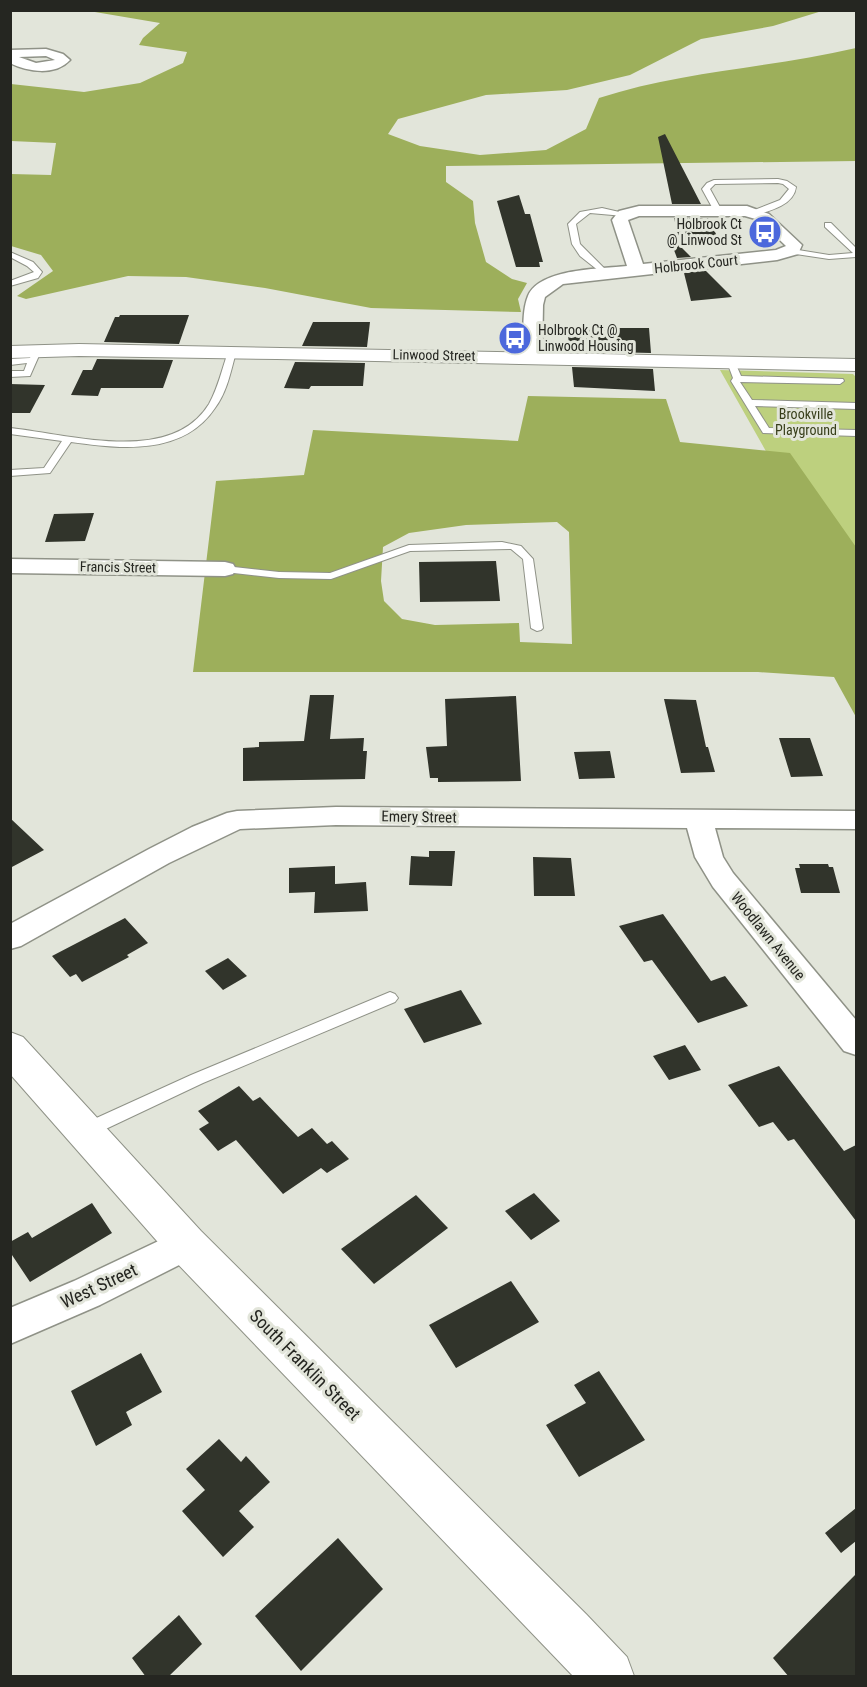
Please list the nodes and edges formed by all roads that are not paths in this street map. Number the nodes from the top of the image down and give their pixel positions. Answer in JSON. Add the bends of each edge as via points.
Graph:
{"nodes":[{"id":1,"x":717,"y":209,"type":"junction"},
{"id":2,"x":755,"y":213,"type":"junction"},
{"id":3,"x":624,"y":214,"type":"junction"},
{"id":4,"x":828,"y":225,"type":"dead end"},
{"id":5,"x":792,"y":251,"type":"junction"},
{"id":6,"x":856,"y":253,"type":"edge"},
{"id":7,"x":10,"y":254,"type":"edge"},
{"id":8,"x":637,"y":270,"type":"junction"},
{"id":9,"x":604,"y":273,"type":"junction"},
{"id":10,"x":10,"y":284,"type":"edge"},
{"id":11,"x":10,"y":352,"type":"edge"},
{"id":12,"x":232,"y":352,"type":"junction"},
{"id":13,"x":34,"y":355,"type":"junction"},
{"id":14,"x":533,"y":357,"type":"junction"},
{"id":15,"x":10,"y":362,"type":"edge"},
{"id":16,"x":856,"y":365,"type":"edge"},
{"id":17,"x":734,"y":370,"type":"junction"},
{"id":18,"x":10,"y":374,"type":"edge"},
{"id":19,"x":840,"y":381,"type":"dead end"},
{"id":20,"x":749,"y":404,"type":"junction"},
{"id":21,"x":856,"y":406,"type":"edge"},
{"id":22,"x":10,"y":431,"type":"edge"},
{"id":23,"x":856,"y":433,"type":"edge"},
{"id":24,"x":68,"y":439,"type":"junction"},
{"id":25,"x":10,"y":473,"type":"edge"},
{"id":26,"x":10,"y":566,"type":"edge"},
{"id":27,"x":225,"y":569,"type":"joint"},
{"id":28,"x":537,"y":628,"type":"dead end"},
{"id":29,"x":699,"y":820,"type":"junction"},
{"id":30,"x":856,"y":820,"type":"edge"},
{"id":31,"x":10,"y":938,"type":"edge"},
{"id":32,"x":390,"y":998,"type":"dead end"},
{"id":33,"x":856,"y":1042,"type":"edge"},
{"id":34,"x":10,"y":1047,"type":"edge"},
{"id":35,"x":83,"y":1131,"type":"junction"},
{"id":36,"x":186,"y":1244,"type":"junction"},
{"id":37,"x":10,"y":1326,"type":"edge"},
{"id":38,"x":608,"y":1677,"type":"edge"}],
"edges":[{"from":1,"to":2,"type":"street"},
{"from":1,"to":2,"type":"lane","via":[[706,189],[714,182],[778,181],[794,189],[782,202]]},
{"from":1,"to":3,"type":"street"},
{"from":2,"to":5,"type":"street","via":[[791,241]]},
{"from":3,"to":8,"type":"street","name":"Holbrook Court","via":[[620,220]]},
{"from":3,"to":9,"type":"lane","via":[[591,210],[577,214],[572,224],[583,255]]},
{"from":4,"to":6,"type":"lane"},
{"from":5,"to":6,"type":"lane","via":[[829,256]]},
{"from":5,"to":8,"type":"street","name":"Holbrook Court"},
{"from":7,"to":10,"type":"lane","via":[[38,272]]},
{"from":8,"to":9,"type":"street","name":"Holbrook Court"},
{"from":9,"to":14,"type":"street","name":"Holbrook Court","via":[[558,280],[537,295]]},
{"from":11,"to":13,"type":"main road","name":"Linwood Street"},
{"from":12,"to":13,"type":"main road","name":"Linwood Street"},
{"from":12,"to":14,"type":"main road","name":"Linwood Street"},
{"from":12,"to":24,"type":"lane","via":[[212,408],[180,437],[119,444]]},
{"from":13,"to":15,"type":"lane"},
{"from":13,"to":18,"type":"lane","via":[[27,374]]},
{"from":14,"to":17,"type":"main road","name":"Linwood Street"},
{"from":16,"to":17,"type":"main road","name":"Linwood Street"},
{"from":17,"to":19,"type":"lane"},
{"from":17,"to":20,"type":"lane","via":[[735,381]]},
{"from":20,"to":21,"type":"lane"},
{"from":20,"to":23,"type":"lane","via":[[766,430]]},
{"from":22,"to":24,"type":"lane"},
{"from":24,"to":25,"type":"lane","via":[[47,471]]},
{"from":26,"to":27,"type":"street","name":"Francis Street"},
{"from":27,"to":28,"type":"lane","via":[[331,576],[409,548],[515,546],[528,559]]},
{"from":29,"to":30,"type":"street","name":"Emery Street"},
{"from":29,"to":31,"type":"street","name":"Emery Street","via":[[336,816],[237,820],[170,850]]},
{"from":29,"to":33,"type":"street","name":"Woodlawn Avenue","via":[[709,857],[723,880]]},
{"from":32,"to":35,"type":"lane"},
{"from":34,"to":35,"type":"main road","name":"South Franklin Street"},
{"from":35,"to":36,"type":"main road","name":"South Franklin Street"},
{"from":36,"to":37,"type":"street","name":"West Street"},
{"from":36,"to":38,"type":"main road","name":"South Franklin Street"}]}
